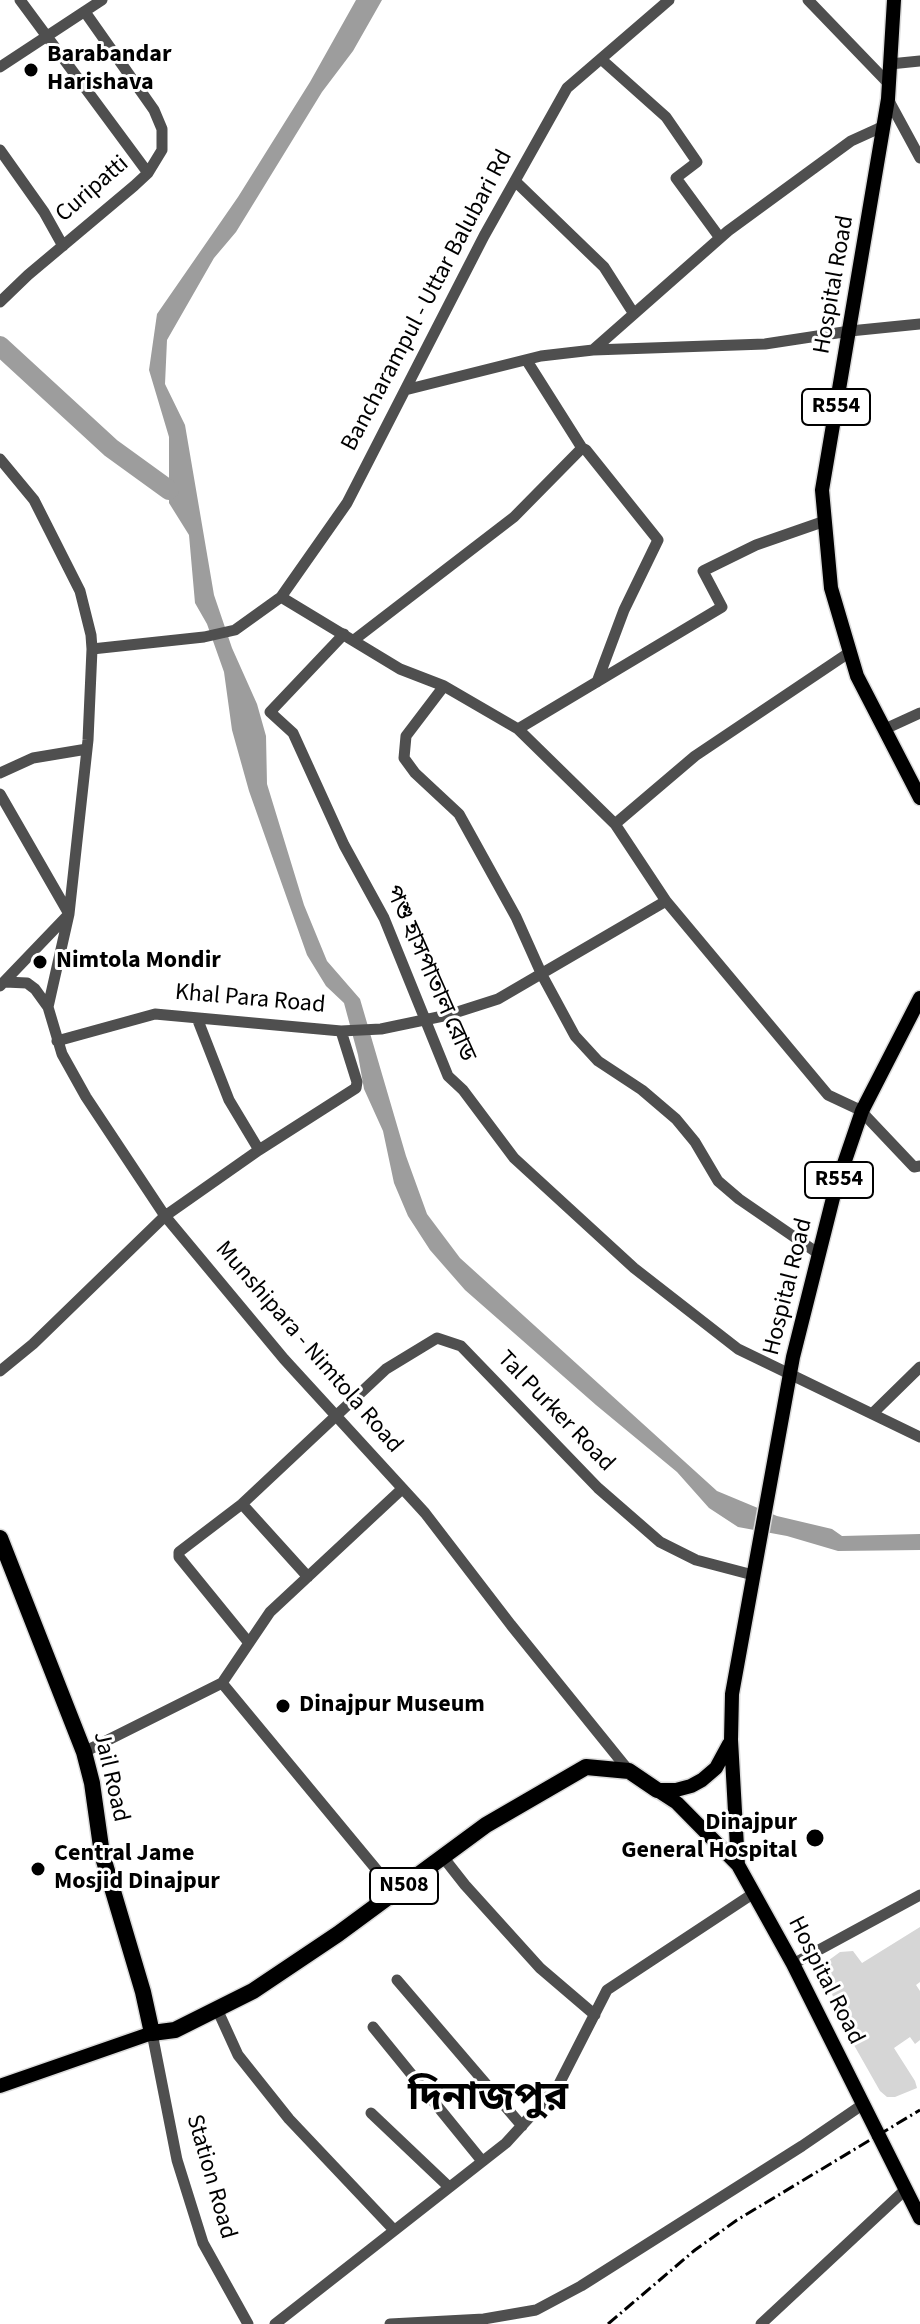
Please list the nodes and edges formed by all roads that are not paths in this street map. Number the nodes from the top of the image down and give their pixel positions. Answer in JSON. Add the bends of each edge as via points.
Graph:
{"nodes":[{"id":1,"x":20,"y":0,"type":"edge"},
{"id":2,"x":102,"y":0,"type":"edge"},
{"id":3,"x":669,"y":0,"type":"edge"},
{"id":4,"x":808,"y":0,"type":"edge"},
{"id":5,"x":894,"y":0,"type":"edge"},
{"id":6,"x":85,"y":12,"type":"junction"},
{"id":7,"x":45,"y":36,"type":"junction"},
{"id":8,"x":601,"y":59,"type":"junction"},
{"id":9,"x":920,"y":61,"type":"edge"},
{"id":10,"x":890,"y":64,"type":"junction"},
{"id":11,"x":0,"y":67,"type":"edge"},
{"id":12,"x":888,"y":83,"type":"junction"},
{"id":13,"x":888,"y":99,"type":"junction"},
{"id":14,"x":884,"y":126,"type":"junction"},
{"id":15,"x":0,"y":150,"type":"edge"},
{"id":16,"x":920,"y":158,"type":"edge"},
{"id":17,"x":148,"y":173,"type":"junction"},
{"id":18,"x":515,"y":181,"type":"junction"},
{"id":19,"x":720,"y":238,"type":"junction"},
{"id":20,"x":63,"y":246,"type":"junction"},
{"id":21,"x":0,"y":302,"type":"edge"},
{"id":22,"x":634,"y":314,"type":"junction"},
{"id":23,"x":920,"y":324,"type":"edge"},
{"id":24,"x":850,"y":331,"type":"junction"},
{"id":25,"x":593,"y":350,"type":"junction"},
{"id":26,"x":527,"y":361,"type":"junction"},
{"id":27,"x":405,"y":390,"type":"junction"},
{"id":28,"x":582,"y":448,"type":"junction"},
{"id":29,"x":0,"y":459,"type":"edge"},
{"id":30,"x":825,"y":521,"type":"junction"},
{"id":31,"x":281,"y":597,"type":"junction"},
{"id":32,"x":349,"y":637,"type":"junction"},
{"id":33,"x":92,"y":649,"type":"junction"},
{"id":34,"x":850,"y":652,"type":"junction"},
{"id":35,"x":597,"y":682,"type":"junction"},
{"id":36,"x":444,"y":686,"type":"junction"},
{"id":37,"x":920,"y":713,"type":"edge"},
{"id":38,"x":518,"y":729,"type":"junction"},
{"id":39,"x":885,"y":729,"type":"junction"},
{"id":40,"x":87,"y":749,"type":"junction"},
{"id":41,"x":0,"y":773,"type":"edge"},
{"id":42,"x":0,"y":794,"type":"edge"},
{"id":43,"x":920,"y":798,"type":"edge"},
{"id":44,"x":615,"y":824,"type":"junction"},
{"id":45,"x":666,"y":901,"type":"junction"},
{"id":46,"x":69,"y":914,"type":"junction"},
{"id":47,"x":542,"y":975,"type":"junction"},
{"id":48,"x":2,"y":984,"type":"edge"},
{"id":49,"x":920,"y":998,"type":"edge"},
{"id":50,"x":48,"y":1007,"type":"junction"},
{"id":51,"x":197,"y":1018,"type":"junction"},
{"id":52,"x":427,"y":1020,"type":"junction"},
{"id":53,"x":344,"y":1031,"type":"junction"},
{"id":54,"x":57,"y":1041,"type":"junction"},
{"id":55,"x":862,"y":1111,"type":"junction"},
{"id":56,"x":259,"y":1150,"type":"junction"},
{"id":57,"x":920,"y":1166,"type":"edge"},
{"id":58,"x":165,"y":1216,"type":"junction"},
{"id":59,"x":819,"y":1254,"type":"junction"},
{"id":60,"x":920,"y":1367,"type":"edge"},
{"id":61,"x":0,"y":1371,"type":"edge"},
{"id":62,"x":790,"y":1373,"type":"junction"},
{"id":63,"x":872,"y":1414,"type":"junction"},
{"id":64,"x":337,"y":1416,"type":"junction"},
{"id":65,"x":920,"y":1437,"type":"edge"},
{"id":66,"x":402,"y":1489,"type":"junction"},
{"id":67,"x":242,"y":1504,"type":"junction"},
{"id":68,"x":0,"y":1538,"type":"edge"},
{"id":69,"x":753,"y":1575,"type":"junction"},
{"id":70,"x":308,"y":1577,"type":"junction"},
{"id":71,"x":249,"y":1643,"type":"junction"},
{"id":72,"x":222,"y":1683,"type":"junction"},
{"id":73,"x":731,"y":1740,"type":"junction"},
{"id":74,"x":84,"y":1752,"type":"junction"},
{"id":75,"x":629,"y":1771,"type":"junction"},
{"id":76,"x":657,"y":1790,"type":"junction"},
{"id":77,"x":443,"y":1857,"type":"junction"},
{"id":78,"x":738,"y":1865,"type":"junction"},
{"id":79,"x":395,"y":1892,"type":"junction"},
{"id":80,"x":754,"y":1893,"type":"junction"},
{"id":81,"x":920,"y":1895,"type":"edge"},
{"id":82,"x":793,"y":1964,"type":"junction"},
{"id":83,"x":397,"y":1980,"type":"dead end"},
{"id":84,"x":217,"y":2009,"type":"junction"},
{"id":85,"x":595,"y":2015,"type":"junction"},
{"id":86,"x":373,"y":2027,"type":"dead end"},
{"id":87,"x":152,"y":2033,"type":"junction"},
{"id":88,"x":0,"y":2086,"type":"edge"},
{"id":89,"x":862,"y":2105,"type":"junction"},
{"id":90,"x":371,"y":2113,"type":"dead end"},
{"id":91,"x":522,"y":2126,"type":"junction"},
{"id":92,"x":482,"y":2161,"type":"junction"},
{"id":93,"x":449,"y":2187,"type":"junction"},
{"id":94,"x":905,"y":2190,"type":"junction"},
{"id":95,"x":920,"y":2218,"type":"edge"},
{"id":96,"x":394,"y":2230,"type":"junction"},
{"id":97,"x":481,"y":2322,"type":"edge"},
{"id":98,"x":248,"y":2324,"type":"edge"},
{"id":99,"x":275,"y":2324,"type":"edge"},
{"id":100,"x":390,"y":2324,"type":"edge"},
{"id":101,"x":761,"y":2324,"type":"edge"}],
"edges":[{"from":1,"to":7,"type":"street"},
{"from":2,"to":6,"type":"street"},
{"from":3,"to":8,"type":"street","name":"Bancharampul - Uttar Balubari Rd"},
{"from":4,"to":12,"type":"street"},
{"from":5,"to":10,"type":"main road","name":"Hospital Road","number":"R554"},
{"from":6,"to":7,"type":"street"},
{"from":6,"to":17,"type":"street","name":"Curipatti","via":[[162,129],[162,150]]},
{"from":7,"to":11,"type":"street"},
{"from":7,"to":17,"type":"street"},
{"from":8,"to":18,"type":"street","name":"Bancharampul - Uttar Balubari Rd","via":[[567,88]]},
{"from":8,"to":19,"type":"street","via":[[666,117],[697,162],[676,178]]},
{"from":9,"to":10,"type":"street"},
{"from":10,"to":12,"type":"main road","name":"Hospital Road","number":"R554"},
{"from":12,"to":13,"type":"main road","name":"Hospital Road","number":"R554"},
{"from":13,"to":14,"type":"main road","name":"Hospital Road","number":"R554"},
{"from":13,"to":16,"type":"street"},
{"from":14,"to":19,"type":"street","via":[[851,141]]},
{"from":14,"to":24,"type":"main road","name":"Hospital Road","number":"R554"},
{"from":15,"to":20,"type":"street"},
{"from":17,"to":20,"type":"street","name":"Curipatti"},
{"from":18,"to":22,"type":"street","via":[[604,267]]},
{"from":18,"to":27,"type":"street","name":"Bancharampul - Uttar Balubari Rd"},
{"from":19,"to":22,"type":"street"},
{"from":20,"to":21,"type":"street","name":"Curipatti"},
{"from":22,"to":25,"type":"street"},
{"from":23,"to":24,"type":"street"},
{"from":24,"to":25,"type":"street","via":[[765,344]]},
{"from":24,"to":30,"type":"main road","name":"Hospital Road","number":"R554","via":[[822,490]]},
{"from":25,"to":26,"type":"street"},
{"from":26,"to":27,"type":"street"},
{"from":26,"to":28,"type":"street"},
{"from":27,"to":31,"type":"street","name":"Bancharampul - Uttar Balubari Rd","via":[[347,503]]},
{"from":28,"to":32,"type":"street","via":[[514,517]]},
{"from":28,"to":35,"type":"street","via":[[658,540]]},
{"from":29,"to":33,"type":"street","name":"Munshipara - Nimtola Road","via":[[34,500],[80,591]]},
{"from":30,"to":34,"type":"main road","name":"Hospital Road","number":"R554","via":[[831,588]]},
{"from":30,"to":35,"type":"street","via":[[703,571],[722,607]]},
{"from":31,"to":32,"type":"street"},
{"from":31,"to":33,"type":"street","name":"Bancharampul - Uttar Balubari Rd","via":[[235,630]]},
{"from":32,"to":36,"type":"street","via":[[400,669]]},
{"from":32,"to":52,"type":"street","name":"পশু হাসপাতাল রোড","via":[[270,712],[293,733],[384,918]]},
{"from":33,"to":40,"type":"street","name":"Munshipara - Nimtola Road"},
{"from":34,"to":39,"type":"main road","name":"Hospital Road","number":"R554"},
{"from":34,"to":44,"type":"street","via":[[695,756]]},
{"from":35,"to":38,"type":"street"},
{"from":36,"to":38,"type":"street"},
{"from":36,"to":47,"type":"street","via":[[406,736],[404,758],[459,814]]},
{"from":37,"to":39,"type":"street"},
{"from":38,"to":44,"type":"street"},
{"from":39,"to":43,"type":"main road","name":"Hospital Road","number":"R554"},
{"from":40,"to":41,"type":"street","via":[[33,758]]},
{"from":40,"to":46,"type":"street","name":"Munshipara - Nimtola Road"},
{"from":42,"to":46,"type":"street"},
{"from":44,"to":45,"type":"street"},
{"from":45,"to":47,"type":"street","name":"Khal Para Road"},
{"from":45,"to":55,"type":"street","via":[[828,1095]]},
{"from":46,"to":48,"type":"street"},
{"from":46,"to":50,"type":"street","name":"Munshipara - Nimtola Road"},
{"from":47,"to":52,"type":"street","name":"Khal Para Road","via":[[498,999]]},
{"from":47,"to":59,"type":"street","via":[[575,1036],[598,1061],[676,1119],[718,1181]]},
{"from":48,"to":50,"type":"street","via":[[27,983]]},
{"from":49,"to":55,"type":"main road","name":"Hospital Road","number":"R554"},
{"from":50,"to":54,"type":"street","name":"Munshipara - Nimtola Road"},
{"from":51,"to":53,"type":"street","name":"Khal Para Road"},
{"from":51,"to":54,"type":"street","name":"Khal Para Road","via":[[155,1014]]},
{"from":51,"to":56,"type":"street","via":[[229,1100]]},
{"from":52,"to":53,"type":"street","name":"Khal Para Road"},
{"from":52,"to":62,"type":"street","name":"পশু হাসপাতাল রোড","via":[[448,1076],[514,1158],[680,1304],[738,1349]]},
{"from":53,"to":56,"type":"street","via":[[356,1088]]},
{"from":54,"to":58,"type":"street","name":"Munshipara - Nimtola Road","via":[[86,1097]]},
{"from":55,"to":57,"type":"street","via":[[914,1167]]},
{"from":55,"to":59,"type":"main road","name":"Hospital Road","number":"R554"},
{"from":56,"to":58,"type":"street"},
{"from":58,"to":61,"type":"street"},
{"from":58,"to":64,"type":"street","name":"Munshipara - Nimtola Road"},
{"from":59,"to":62,"type":"main road","name":"Hospital Road","number":"R554"},
{"from":60,"to":63,"type":"street"},
{"from":62,"to":63,"type":"street","name":"পশু হাসপাতাল রোড"},
{"from":62,"to":69,"type":"main road","name":"Hospital Road","number":"R554"},
{"from":63,"to":65,"type":"street","name":"পশু হাসপাতাল রোড"},
{"from":64,"to":66,"type":"street","name":"Munshipara - Nimtola Road"},
{"from":64,"to":67,"type":"street","name":"Tal Purker Road"},
{"from":64,"to":69,"type":"street","name":"Tal Purker Road","via":[[386,1369],[437,1338],[461,1346],[598,1488],[660,1542],[696,1560]]},
{"from":66,"to":70,"type":"street"},
{"from":66,"to":75,"type":"street","name":"Munshipara - Nimtola Road"},
{"from":67,"to":70,"type":"street"},
{"from":67,"to":71,"type":"street","name":"Tal Purker Road","via":[[178,1555]]},
{"from":68,"to":74,"type":"highway","name":"Jail Road"},
{"from":69,"to":73,"type":"main road","number":"R554","via":[[732,1694]]},
{"from":70,"to":71,"type":"street","via":[[270,1612]]},
{"from":71,"to":72,"type":"street"},
{"from":72,"to":74,"type":"street"},
{"from":72,"to":79,"type":"street"},
{"from":73,"to":76,"type":"main road","via":[[716,1768],[702,1780],[676,1790]]},
{"from":73,"to":78,"type":"main road","number":"R554"},
{"from":74,"to":87,"type":"highway","name":"Jail Road","via":[[102,1854]]},
{"from":75,"to":76,"type":"highway","number":"N508"},
{"from":75,"to":77,"type":"highway","number":"N508","via":[[586,1767],[486,1825]]},
{"from":76,"to":78,"type":"main road","name":"Hospital Road","via":[[677,1803]]},
{"from":77,"to":79,"type":"highway","number":"N508"},
{"from":77,"to":85,"type":"street","via":[[540,1968]]},
{"from":78,"to":80,"type":"main road","name":"Hospital Road"},
{"from":79,"to":84,"type":"highway","number":"N508","via":[[253,1991]]},
{"from":80,"to":82,"type":"main road","name":"Hospital Road"},
{"from":80,"to":85,"type":"street","via":[[607,1990]]},
{"from":81,"to":82,"type":"street"},
{"from":82,"to":89,"type":"main road","name":"Hospital Road"},
{"from":83,"to":91,"type":"street"},
{"from":84,"to":87,"type":"highway","number":"N508","via":[[175,2030]]},
{"from":84,"to":96,"type":"street","via":[[238,2055],[289,2119]]},
{"from":85,"to":91,"type":"street","via":[[558,2086]]},
{"from":86,"to":92,"type":"street"},
{"from":87,"to":88,"type":"main road"},
{"from":87,"to":98,"type":"street","name":"Station Road","via":[[177,2160],[203,2243]]},
{"from":89,"to":94,"type":"main road","name":"Hospital Road"},
{"from":89,"to":97,"type":"street","via":[[581,2286],[536,2310]]},
{"from":90,"to":93,"type":"street"},
{"from":91,"to":92,"type":"street"},
{"from":92,"to":93,"type":"street"},
{"from":93,"to":96,"type":"street"},
{"from":94,"to":95,"type":"main road","name":"Hospital Road"},
{"from":94,"to":101,"type":"street"},
{"from":96,"to":99,"type":"street"},
{"from":97,"to":100,"type":"street"}]}
